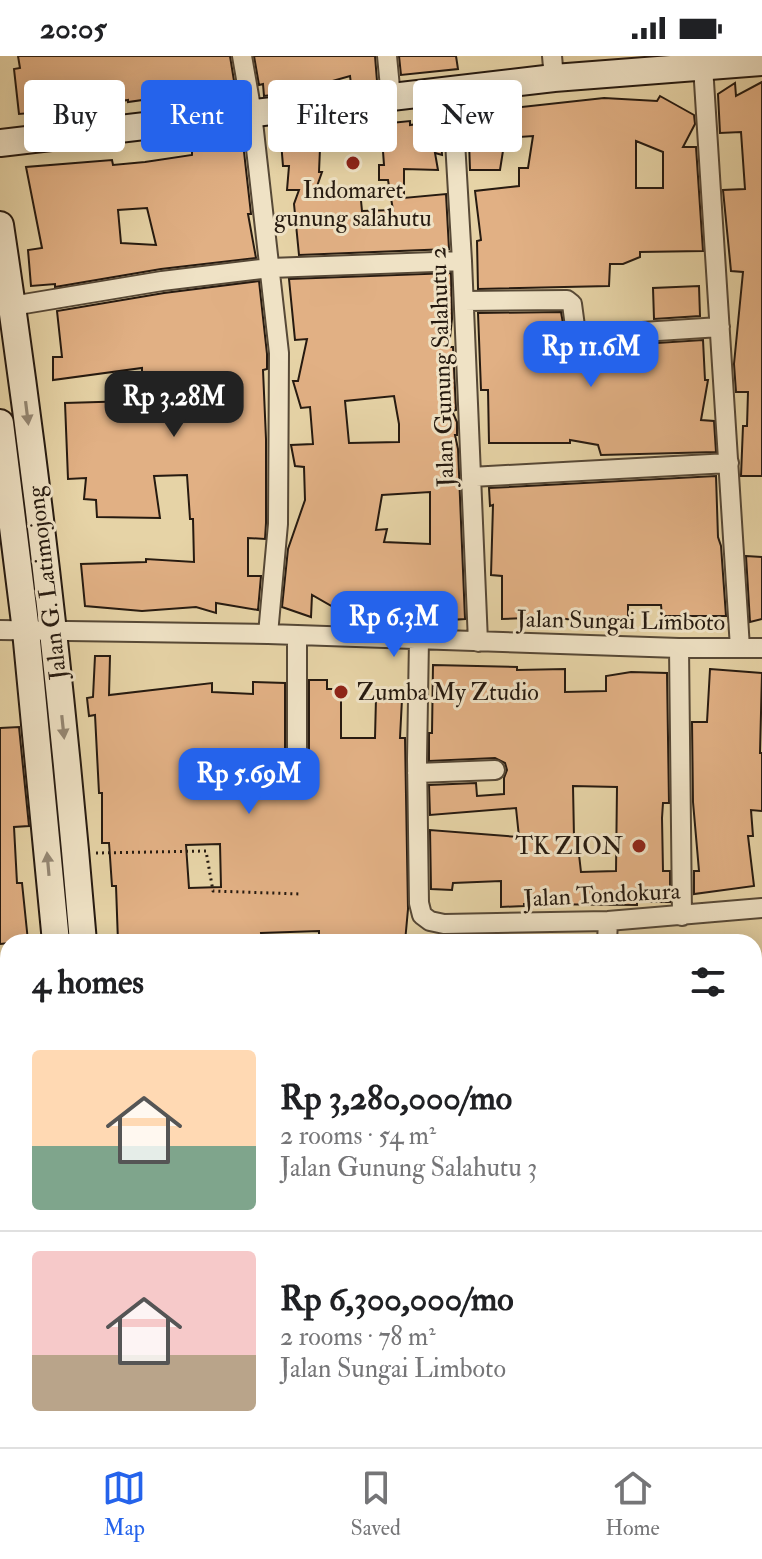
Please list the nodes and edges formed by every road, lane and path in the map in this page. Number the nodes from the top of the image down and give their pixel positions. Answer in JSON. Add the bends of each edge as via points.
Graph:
{"nodes":[{"id":1,"x":242,"y":56,"type":"edge"},
{"id":2,"x":387,"y":56,"type":"edge"},
{"id":3,"x":762,"y":62,"type":"edge"},
{"id":4,"x":703,"y":66,"type":"junction"},
{"id":5,"x":553,"y":67,"type":"edge"},
{"id":6,"x":246,"y":80,"type":"edge"},
{"id":7,"x":389,"y":80,"type":"edge"},
{"id":8,"x":496,"y":80,"type":"edge"},
{"id":9,"x":268,"y":111,"type":"edge"},
{"id":10,"x":252,"y":113,"type":"joint"},
{"id":11,"x":141,"y":126,"type":"edge"},
{"id":12,"x":0,"y":143,"type":"edge"},
{"id":13,"x":456,"y":152,"type":"edge"},
{"id":14,"x":0,"y":225,"type":"edge"},
{"id":15,"x":462,"y":261,"type":"junction"},
{"id":16,"x":270,"y":268,"type":"junction"},
{"id":17,"x":464,"y":301,"type":"junction"},
{"id":18,"x":12,"y":306,"type":"junction"},
{"id":19,"x":720,"y":327,"type":"junction"},
{"id":20,"x":0,"y":423,"type":"edge"},
{"id":21,"x":729,"y":463,"type":"junction"},
{"id":22,"x":471,"y":477,"type":"junction"},
{"id":23,"x":13,"y":630,"type":"edge"},
{"id":24,"x":53,"y":630,"type":"junction"},
{"id":25,"x":268,"y":634,"type":"junction"},
{"id":26,"x":297,"y":635,"type":"junction"},
{"id":27,"x":419,"y":639,"type":"junction"},
{"id":28,"x":478,"y":642,"type":"junction"},
{"id":29,"x":679,"y":648,"type":"junction"},
{"id":30,"x":740,"y":648,"type":"junction"},
{"id":31,"x":762,"y":648,"type":"edge"},
{"id":32,"x":495,"y":770,"type":"dead end"},
{"id":33,"x":417,"y":773,"type":"junction"},
{"id":34,"x":297,"y":775,"type":"dead end"},
{"id":35,"x":76,"y":853,"type":"junction"},
{"id":36,"x":300,"y":894,"type":"dead end"},
{"id":37,"x":762,"y":908,"type":"edge"},
{"id":38,"x":682,"y":916,"type":"junction"},
{"id":39,"x":608,"y":921,"type":"junction"},
{"id":40,"x":443,"y":933,"type":"edge"},
{"id":41,"x":55,"y":934,"type":"edge"},
{"id":42,"x":82,"y":934,"type":"edge"},
{"id":43,"x":607,"y":934,"type":"edge"}],
"edges":[{"from":1,"to":6,"type":"street"},
{"from":2,"to":7,"type":"street"},
{"from":3,"to":4,"type":"main road"},
{"from":4,"to":5,"type":"main road"},
{"from":4,"to":19,"type":"street"},
{"from":5,"to":8,"type":"main road"},
{"from":9,"to":10,"type":"main road"},
{"from":10,"to":16,"type":"street"},
{"from":11,"to":12,"type":"main road"},
{"from":13,"to":15,"type":"street","name":"Jalan Gunung Salahutu 2"},
{"from":14,"to":18,"type":"main road","name":"Jalan G. Latimojong"},
{"from":15,"to":16,"type":"street"},
{"from":15,"to":17,"type":"street","name":"Jalan Gunung Salahutu 2"},
{"from":16,"to":18,"type":"street"},
{"from":16,"to":25,"type":"street","via":[[279,353],[278,524]]},
{"from":17,"to":19,"type":"street","via":[[567,300],[580,336]]},
{"from":17,"to":22,"type":"street","name":"Jalan Gunung Salahutu 2"},
{"from":18,"to":24,"type":"main road","name":"Jalan G. Latimojong","one_way":true},
{"from":19,"to":21,"type":"street"},
{"from":20,"to":23,"type":"main road"},
{"from":21,"to":22,"type":"street"},
{"from":21,"to":30,"type":"street"},
{"from":22,"to":28,"type":"street","name":"Jalan Gunung Salahutu 2"},
{"from":23,"to":24,"type":"street","name":"Jalan Sungai Limboto"},
{"from":41,"to":23,"type":"main road","one_way":true},
{"from":24,"to":25,"type":"street","name":"Jalan Sungai Limboto"},
{"from":24,"to":35,"type":"main road","name":"Jalan G. Latimojong","one_way":true},
{"from":25,"to":26,"type":"street","name":"Jalan Sungai Limboto"},
{"from":26,"to":27,"type":"street","name":"Jalan Sungai Limboto"},
{"from":26,"to":34,"type":"street"},
{"from":27,"to":28,"type":"street","name":"Jalan Sungai Limboto"},
{"from":27,"to":33,"type":"street"},
{"from":28,"to":29,"type":"street","name":"Jalan Sungai Limboto"},
{"from":29,"to":30,"type":"street","name":"Jalan Sungai Limboto"},
{"from":29,"to":38,"type":"street"},
{"from":30,"to":31,"type":"street","name":"Jalan Sungai Limboto"},
{"from":32,"to":33,"type":"street"},
{"from":33,"to":40,"type":"street","via":[[419,903],[422,915]]},
{"from":35,"to":36,"type":"path","via":[[206,851],[213,891]]},
{"from":35,"to":42,"type":"main road","name":"Jalan G. Latimojong"},
{"from":37,"to":38,"type":"street","name":"Jalan Tondokura"},
{"from":38,"to":39,"type":"street","name":"Jalan Tondokura"},
{"from":39,"to":40,"type":"street","name":"Jalan Tondokura"},
{"from":39,"to":43,"type":"street"}]}
